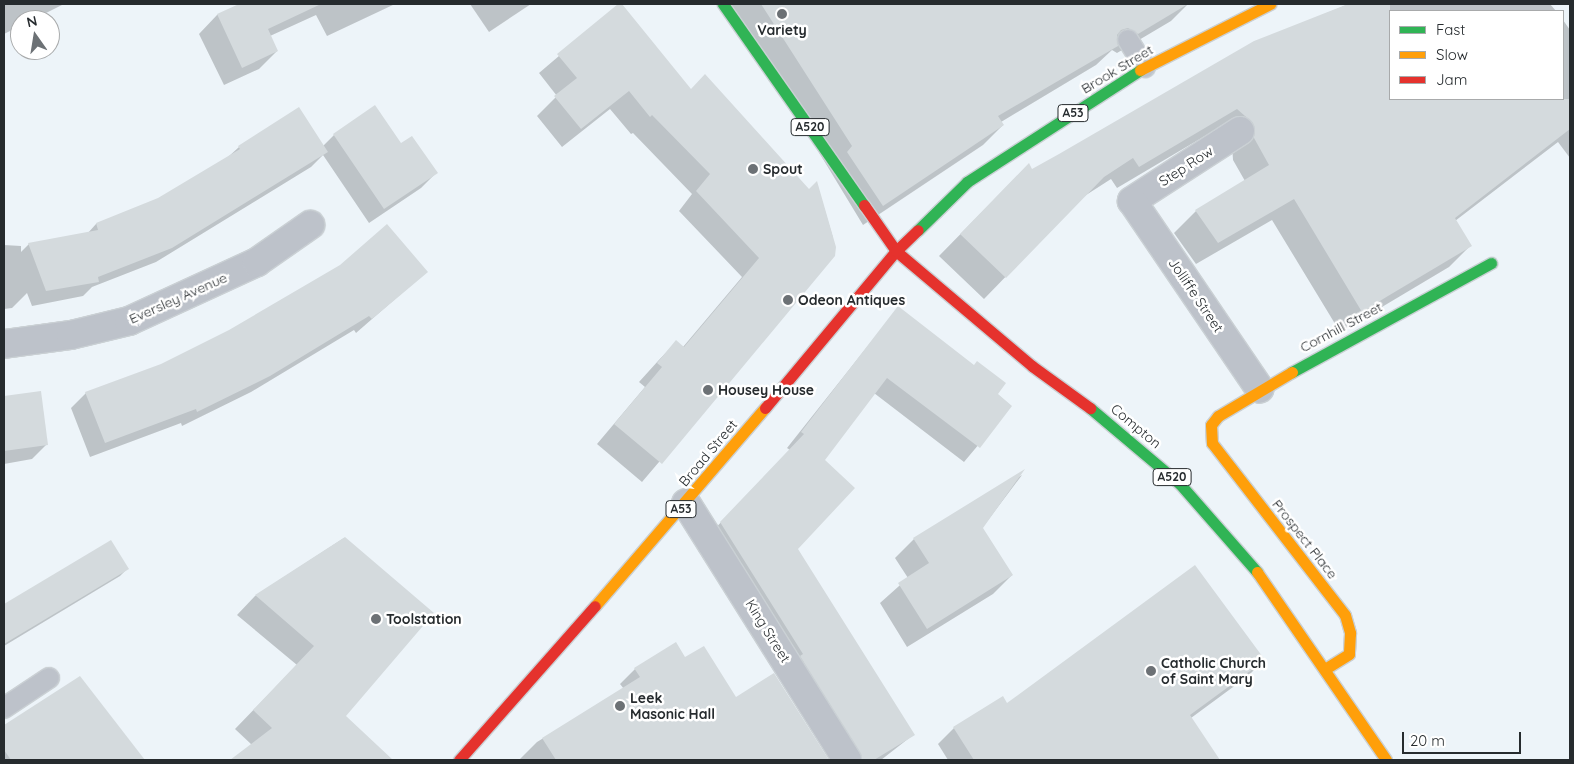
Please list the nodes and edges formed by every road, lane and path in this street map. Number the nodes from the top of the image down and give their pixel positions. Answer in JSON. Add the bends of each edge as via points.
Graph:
{"nodes":[{"id":1,"x":723,"y":4,"type":"edge"},
{"id":2,"x":1270,"y":4,"type":"edge"},
{"id":3,"x":1128,"y":40,"type":"dead end"},
{"id":4,"x":1146,"y":68,"type":"junction"},
{"id":5,"x":1240,"y":131,"type":"dead end"},
{"id":6,"x":1132,"y":201,"type":"joint"},
{"id":7,"x":310,"y":225,"type":"dead end"},
{"id":8,"x":896,"y":251,"type":"junction"},
{"id":9,"x":1491,"y":263,"type":"dead end"},
{"id":10,"x":4,"y":344,"type":"edge"},
{"id":11,"x":1260,"y":388,"type":"junction"},
{"id":12,"x":1211,"y":426,"type":"joint"},
{"id":13,"x":686,"y":503,"type":"junction"},
{"id":14,"x":1327,"y":668,"type":"junction"},
{"id":15,"x":49,"y":678,"type":"dead end"},
{"id":16,"x":4,"y":708,"type":"edge"},
{"id":17,"x":459,"y":760,"type":"edge"},
{"id":18,"x":847,"y":760,"type":"edge"},
{"id":19,"x":1386,"y":760,"type":"edge"}],
"edges":[{"from":1,"to":8,"type":"main road","number":"A520"},
{"from":2,"to":4,"type":"main road","name":"Brook Street","number":"A53"},
{"from":3,"to":4,"type":"lane"},
{"from":4,"to":8,"type":"main road","name":"Brook Street","number":"A53","via":[[967,182]]},
{"from":5,"to":6,"type":"street","name":"Step Row"},
{"from":6,"to":11,"type":"street","name":"Jolliffe Street"},
{"from":7,"to":10,"type":"street","name":"Eversley Avenue","via":[[257,262],[128,321]]},
{"from":8,"to":13,"type":"main road","name":"Broad Street","number":"A53"},
{"from":8,"to":14,"type":"main road","name":"Compton","number":"A520","via":[[1032,366],[1116,427],[1180,484],[1239,548]]},
{"from":9,"to":11,"type":"main road","name":"Cornhill Street"},
{"from":11,"to":12,"type":"main road","name":"Cornhill Street","via":[[1218,416]]},
{"from":12,"to":14,"type":"main road","name":"Prospect Place","via":[[1212,443],[1345,615],[1350,633],[1349,654]]},
{"from":13,"to":17,"type":"main road","name":"Broad Street","number":"A53"},
{"from":13,"to":18,"type":"street","name":"King Street"},
{"from":14,"to":19,"type":"main road","name":"Compton","number":"A520"},
{"from":15,"to":16,"type":"lane"}]}
